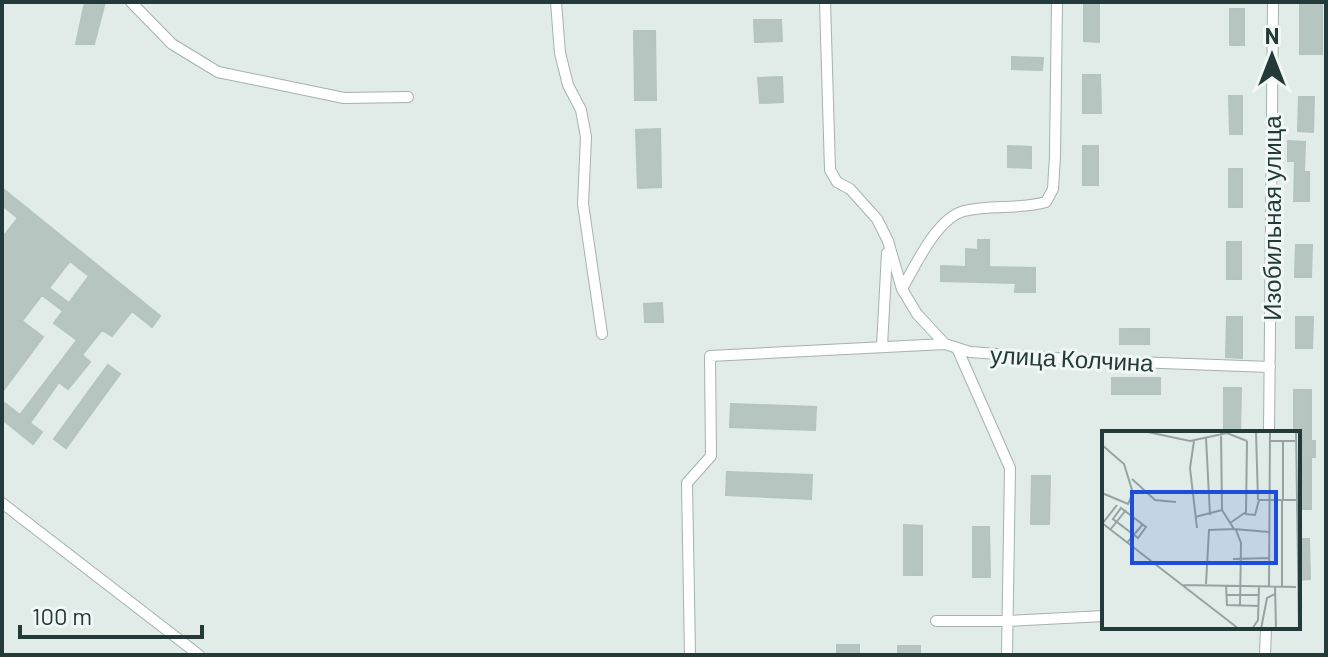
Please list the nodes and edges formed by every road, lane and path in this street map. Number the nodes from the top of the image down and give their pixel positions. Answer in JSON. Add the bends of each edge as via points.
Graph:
{"nodes":[{"id":1,"x":131,"y":2,"type":"edge"},
{"id":2,"x":556,"y":2,"type":"edge"},
{"id":3,"x":825,"y":2,"type":"edge"},
{"id":4,"x":1057,"y":2,"type":"edge"},
{"id":5,"x":1273,"y":2,"type":"edge"},
{"id":6,"x":408,"y":97,"type":"dead end"},
{"id":7,"x":888,"y":241,"type":"junction"},
{"id":8,"x":902,"y":289,"type":"junction"},
{"id":9,"x":602,"y":334,"type":"dead end"},
{"id":10,"x":945,"y":344,"type":"junction"},
{"id":11,"x":882,"y":346,"type":"junction"},
{"id":12,"x":957,"y":348,"type":"junction"},
{"id":13,"x":1270,"y":367,"type":"junction"},
{"id":14,"x":1269,"y":431,"type":"edge"},
{"id":15,"x":2,"y":503,"type":"edge"},
{"id":16,"x":1102,"y":616,"type":"edge"},
{"id":17,"x":936,"y":621,"type":"dead end"},
{"id":18,"x":1007,"y":621,"type":"junction"},
{"id":19,"x":1266,"y":629,"type":"edge"},
{"id":20,"x":199,"y":655,"type":"edge"},
{"id":21,"x":690,"y":655,"type":"edge"},
{"id":22,"x":1007,"y":655,"type":"edge"},
{"id":23,"x":1265,"y":655,"type":"edge"}],
"edges":[{"from":1,"to":6,"type":"street","via":[[172,44],[218,72],[344,98]]},
{"from":2,"to":9,"type":"street","via":[[560,53],[586,137],[583,204]]},
{"from":3,"to":7,"type":"street","name":"улица Колчина","via":[[830,170],[877,219]]},
{"from":4,"to":8,"type":"street","via":[[1055,156],[1053,189],[1046,202],[962,211],[942,225]]},
{"from":5,"to":13,"type":"street","name":"Изобильная улица"},
{"from":7,"to":8,"type":"street","name":"улица Колчина"},
{"from":7,"to":11,"type":"street"},
{"from":8,"to":10,"type":"street","name":"улица Колчина"},
{"from":10,"to":11,"type":"street"},
{"from":10,"to":12,"type":"street","name":"улица Колчина"},
{"from":11,"to":21,"type":"street","via":[[710,356],[711,456],[687,483]]},
{"from":12,"to":13,"type":"street","name":"улица Колчина","via":[[1081,360]]},
{"from":12,"to":18,"type":"street","via":[[1010,468]]},
{"from":13,"to":14,"type":"street","name":"Изобильная улица"},
{"from":15,"to":20,"type":"street"},
{"from":16,"to":18,"type":"street"},
{"from":17,"to":18,"type":"street"},
{"from":18,"to":22,"type":"street"},
{"from":19,"to":23,"type":"street"}]}
